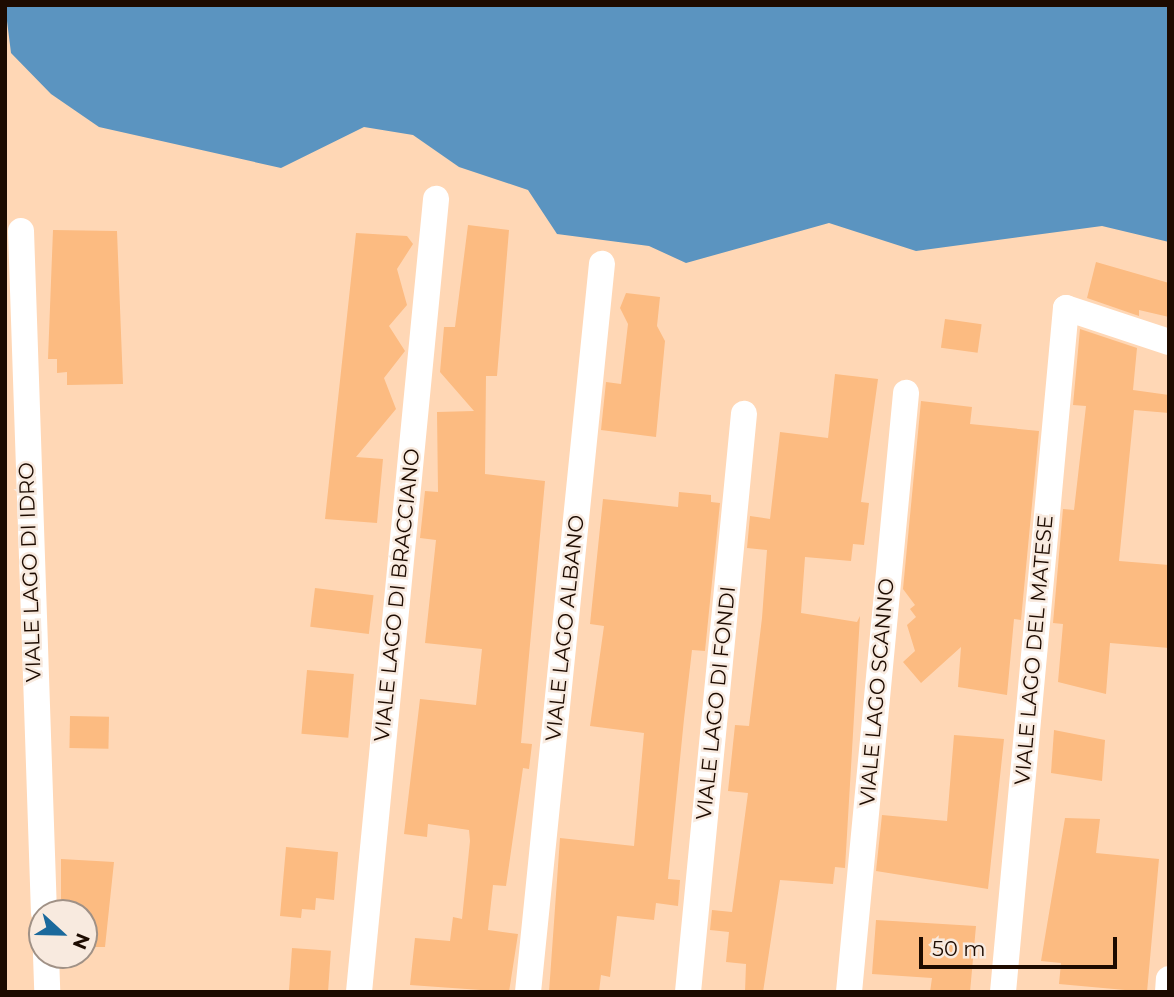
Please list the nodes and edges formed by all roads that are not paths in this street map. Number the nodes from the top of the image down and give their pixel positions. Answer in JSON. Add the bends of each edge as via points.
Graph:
{"nodes":[{"id":1,"x":436,"y":199,"type":"dead end"},
{"id":2,"x":21,"y":231,"type":"dead end"},
{"id":3,"x":602,"y":264,"type":"dead end"},
{"id":4,"x":1169,"y":342,"type":"edge"},
{"id":5,"x":906,"y":393,"type":"dead end"},
{"id":6,"x":744,"y":414,"type":"dead end"},
{"id":7,"x":44,"y":899,"type":"edge"},
{"id":8,"x":46,"y":969,"type":"edge"},
{"id":9,"x":1169,"y":979,"type":"edge"},
{"id":10,"x":47,"y":992,"type":"edge"},
{"id":11,"x":359,"y":992,"type":"edge"},
{"id":12,"x":528,"y":992,"type":"edge"},
{"id":13,"x":688,"y":992,"type":"edge"},
{"id":14,"x":849,"y":992,"type":"edge"},
{"id":15,"x":1003,"y":992,"type":"edge"},
{"id":16,"x":1168,"y":992,"type":"edge"}],
"edges":[{"from":1,"to":11,"type":"street","name":"VIALE LAGO DI BRACCIANO"},
{"from":2,"to":7,"type":"street","name":"VIALE LAGO DI IDRO"},
{"from":3,"to":12,"type":"street","name":"VIALE LAGO ALBANO"},
{"from":4,"to":15,"type":"street","name":"VIALE LAGO DEL MATESE","via":[[1066,308]]},
{"from":5,"to":14,"type":"street","name":"VIALE LAGO SCANNO"},
{"from":6,"to":13,"type":"street","name":"VIALE LAGO DI FONDI"},
{"from":8,"to":10,"type":"street"},
{"from":9,"to":16,"type":"street"}]}
